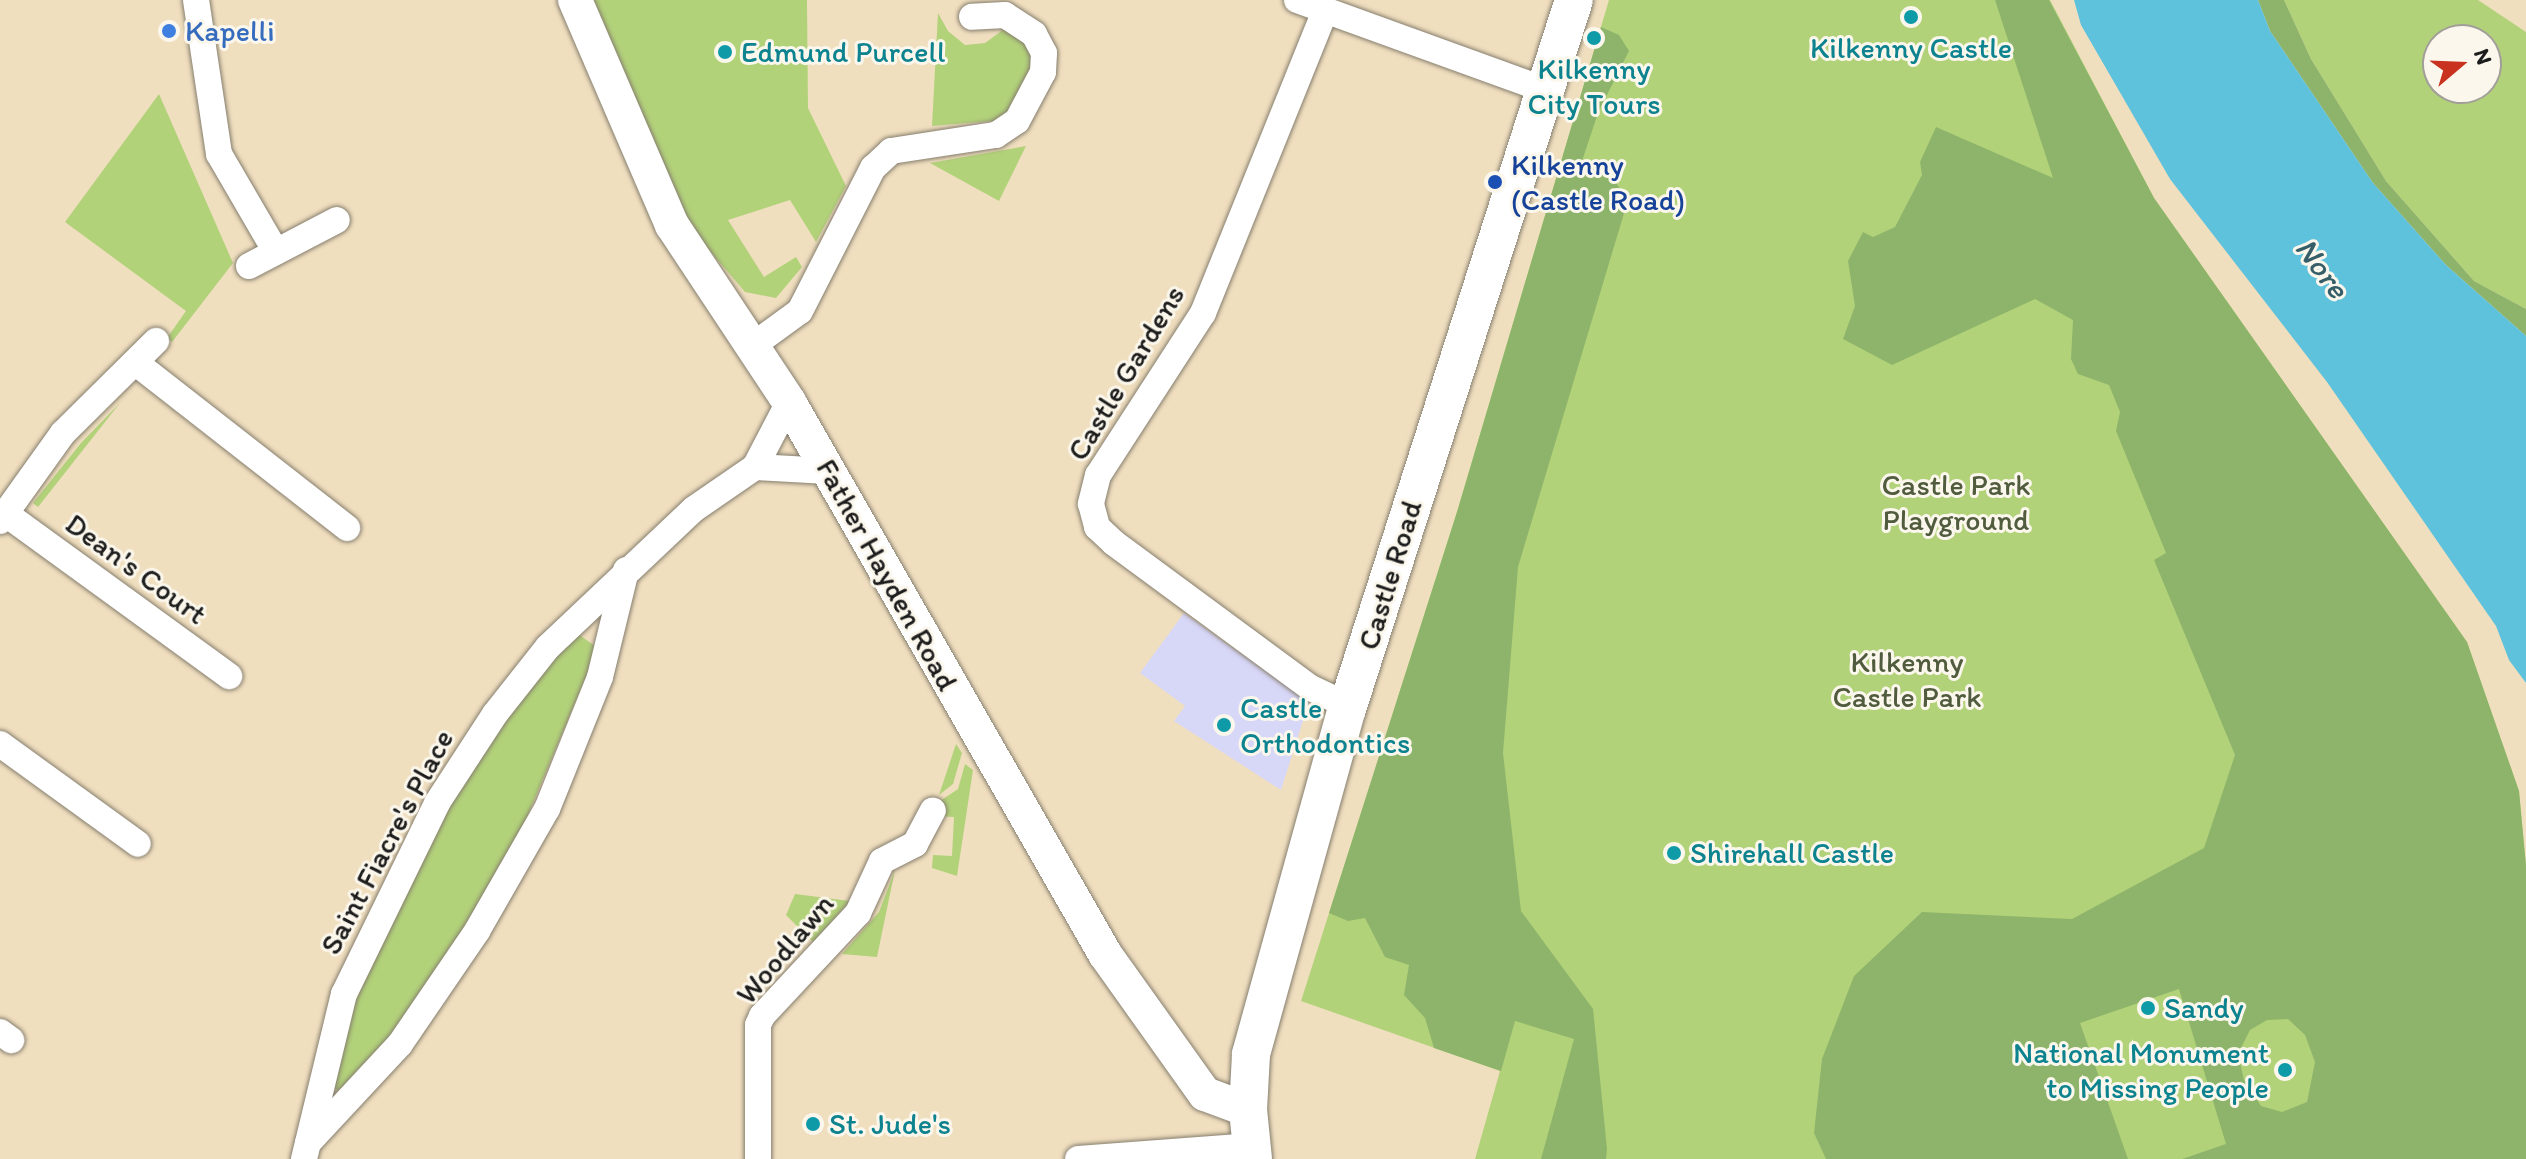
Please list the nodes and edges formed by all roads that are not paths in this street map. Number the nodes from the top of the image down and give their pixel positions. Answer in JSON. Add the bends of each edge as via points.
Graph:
{"nodes":[{"id":1,"x":196,"y":0,"type":"edge"},
{"id":2,"x":575,"y":0,"type":"edge"},
{"id":3,"x":1297,"y":0,"type":"edge"},
{"id":4,"x":1574,"y":0,"type":"edge"},
{"id":5,"x":1325,"y":11,"type":"junction"},
{"id":6,"x":972,"y":17,"type":"dead end"},
{"id":7,"x":1543,"y":89,"type":"junction"},
{"id":8,"x":337,"y":220,"type":"dead end"},
{"id":9,"x":276,"y":252,"type":"junction"},
{"id":10,"x":249,"y":266,"type":"dead end"},
{"id":11,"x":156,"y":341,"type":"dead end"},
{"id":12,"x":752,"y":346,"type":"junction"},
{"id":13,"x":136,"y":363,"type":"junction"},
{"id":14,"x":789,"y":402,"type":"junction"},
{"id":15,"x":755,"y":467,"type":"junction"},
{"id":16,"x":828,"y":471,"type":"junction"},
{"id":17,"x":3,"y":518,"type":"edge"},
{"id":18,"x":347,"y":528,"type":"dead end"},
{"id":19,"x":626,"y":570,"type":"junction"},
{"id":20,"x":229,"y":676,"type":"dead end"},
{"id":21,"x":1349,"y":706,"type":"junction"},
{"id":22,"x":0,"y":744,"type":"edge"},
{"id":23,"x":933,"y":810,"type":"dead end"},
{"id":24,"x":138,"y":844,"type":"dead end"},
{"id":25,"x":1250,"y":1138,"type":"edge"},
{"id":26,"x":305,"y":1152,"type":"edge"},
{"id":27,"x":758,"y":1159,"type":"edge"},
{"id":28,"x":1078,"y":1159,"type":"edge"}],
"edges":[{"from":1,"to":9,"type":"street","via":[[219,154]]},
{"from":2,"to":12,"type":"street","name":"Father Hayden Road","via":[[672,225]]},
{"from":3,"to":5,"type":"street"},
{"from":4,"to":7,"type":"main road","name":"Castle Road"},
{"from":5,"to":7,"type":"street"},
{"from":5,"to":21,"type":"street","name":"Castle Gardens","via":[[1203,313],[1098,475],[1091,504],[1097,527],[1114,543],[1311,688]]},
{"from":6,"to":12,"type":"street","via":[[1005,15],[1034,34],[1044,53],[1043,72],[1017,121],[996,135],[891,151],[873,168],[800,311]]},
{"from":7,"to":21,"type":"main road","name":"Castle Road"},
{"from":8,"to":9,"type":"street"},
{"from":9,"to":10,"type":"street"},
{"from":11,"to":13,"type":"street","name":"Dean's Court"},
{"from":12,"to":14,"type":"street","name":"Father Hayden Road"},
{"from":13,"to":17,"type":"street","name":"Dean's Court","via":[[63,433]]},
{"from":13,"to":18,"type":"street"},
{"from":14,"to":15,"type":"street","name":"Saint Fiacre's Place"},
{"from":14,"to":16,"type":"street","name":"Father Hayden Road"},
{"from":15,"to":16,"type":"street"},
{"from":15,"to":19,"type":"street","name":"Saint Fiacre's Place","via":[[694,509]]},
{"from":16,"to":25,"type":"street","name":"Father Hayden Road","via":[[1105,954],[1205,1094]]},
{"from":17,"to":20,"type":"street","name":"Dean's Court"},
{"from":19,"to":26,"type":"street","name":"Saint Fiacre's Place","via":[[600,677],[547,809],[477,931],[400,1044]]},
{"from":19,"to":26,"type":"street","name":"Saint Fiacre's Place","via":[[548,647],[495,714],[437,803],[344,994]]},
{"from":21,"to":25,"type":"main road","name":"Castle Road","via":[[1251,1054]]},
{"from":22,"to":24,"type":"street"},
{"from":23,"to":27,"type":"street","name":"Woodlawn","via":[[915,844],[882,861],[858,913],[762,1016]]},
{"from":25,"to":28,"type":"street"}]}
